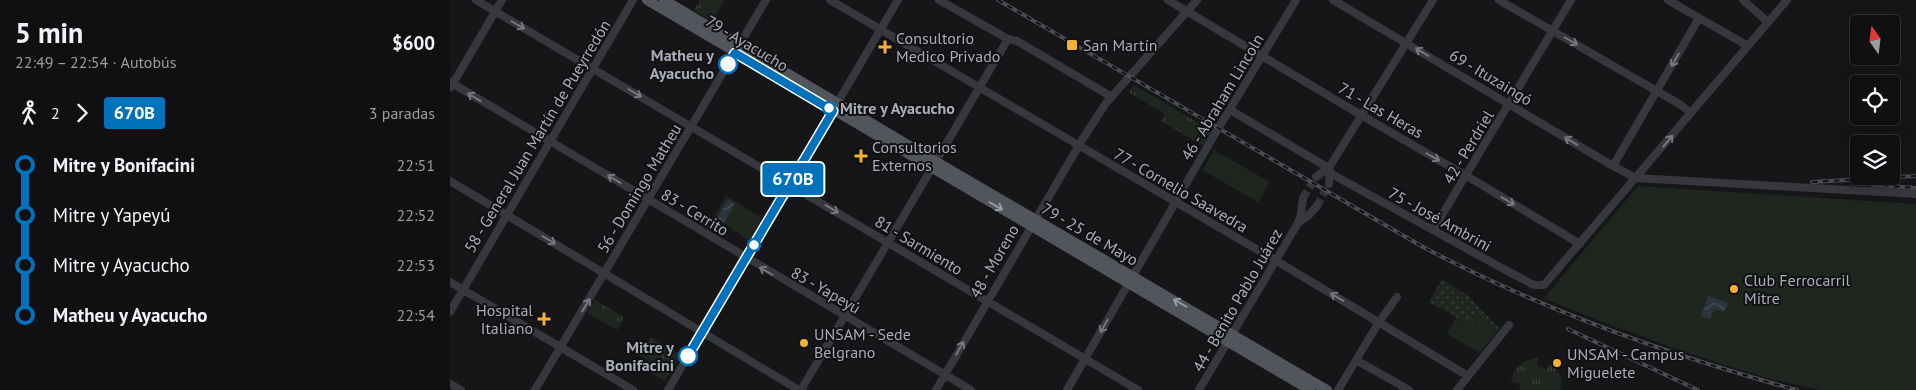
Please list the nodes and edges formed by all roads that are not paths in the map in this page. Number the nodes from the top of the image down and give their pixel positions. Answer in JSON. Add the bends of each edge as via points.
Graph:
{"nodes":[{"id":1,"x":476,"y":0,"type":"edge"},
{"id":2,"x":502,"y":0,"type":"edge"},
{"id":3,"x":634,"y":0,"type":"edge"},
{"id":4,"x":647,"y":0,"type":"edge"},
{"id":5,"x":664,"y":0,"type":"edge"},
{"id":6,"x":766,"y":0,"type":"edge"},
{"id":7,"x":830,"y":0,"type":"edge"},
{"id":8,"x":898,"y":0,"type":"edge"},
{"id":9,"x":939,"y":0,"type":"edge"},
{"id":10,"x":1168,"y":0,"type":"edge"},
{"id":11,"x":1197,"y":0,"type":"edge"},
{"id":12,"x":1296,"y":0,"type":"edge"},
{"id":13,"x":1333,"y":0,"type":"edge"},
{"id":14,"x":1433,"y":0,"type":"edge"},
{"id":15,"x":1499,"y":0,"type":"edge"},
{"id":16,"x":1571,"y":0,"type":"edge"},
{"id":17,"x":1743,"y":0,"type":"edge"},
{"id":18,"x":1787,"y":0,"type":"edge"},
{"id":19,"x":1670,"y":1,"type":"edge"},
{"id":20,"x":496,"y":12,"type":"junction"},
{"id":21,"x":1187,"y":12,"type":"junction"},
{"id":22,"x":1699,"y":18,"type":"junction"},
{"id":23,"x":1768,"y":22,"type":"junction"},
{"id":24,"x":881,"y":30,"type":"junction"},
{"id":25,"x":1553,"y":31,"type":"junction"},
{"id":26,"x":1008,"y":39,"type":"junction"},
{"id":27,"x":1407,"y":43,"type":"junction"},
{"id":28,"x":1748,"y":46,"type":"junction"},
{"id":29,"x":737,"y":49,"type":"junction"},
{"id":30,"x":1262,"y":57,"type":"junction"},
{"id":31,"x":593,"y":68,"type":"junction"},
{"id":32,"x":451,"y":85,"type":"edge"},
{"id":33,"x":980,"y":88,"type":"junction"},
{"id":34,"x":1656,"y":92,"type":"junction"},
{"id":35,"x":1112,"y":97,"type":"junction"},
{"id":36,"x":1510,"y":104,"type":"junction"},
{"id":37,"x":835,"y":107,"type":"junction"},
{"id":38,"x":1230,"y":110,"type":"junction"},
{"id":39,"x":1691,"y":113,"type":"junction"},
{"id":40,"x":1361,"y":115,"type":"junction"},
{"id":41,"x":692,"y":126,"type":"junction"},
{"id":42,"x":551,"y":142,"type":"junction"},
{"id":43,"x":1078,"y":146,"type":"junction"},
{"id":44,"x":933,"y":165,"type":"junction"},
{"id":45,"x":1613,"y":166,"type":"junction"},
{"id":46,"x":1329,"y":168,"type":"junction"},
{"id":47,"x":1466,"y":176,"type":"junction"},
{"id":48,"x":1316,"y":177,"type":"tunnel mouth"},
{"id":49,"x":1636,"y":178,"type":"junction"},
{"id":50,"x":450,"y":181,"type":"edge"},
{"id":51,"x":790,"y":184,"type":"junction"},
{"id":52,"x":1329,"y":184,"type":"tunnel mouth"},
{"id":53,"x":1916,"y":194,"type":"edge"},
{"id":54,"x":1303,"y":198,"type":"tunnel mouth"},
{"id":55,"x":648,"y":199,"type":"junction"},
{"id":56,"x":1176,"y":203,"type":"junction"},
{"id":57,"x":1317,"y":206,"type":"tunnel mouth"},
{"id":58,"x":507,"y":216,"type":"junction"},
{"id":59,"x":1032,"y":222,"type":"junction"},
{"id":60,"x":1298,"y":223,"type":"junction"},
{"id":61,"x":1433,"y":230,"type":"junction"},
{"id":62,"x":888,"y":242,"type":"junction"},
{"id":63,"x":1580,"y":244,"type":"junction"},
{"id":64,"x":746,"y":259,"type":"junction"},
{"id":65,"x":1275,"y":260,"type":"junction"},
{"id":66,"x":605,"y":273,"type":"junction"},
{"id":67,"x":1131,"y":280,"type":"junction"},
{"id":68,"x":450,"y":282,"type":"edge"},
{"id":69,"x":463,"y":289,"type":"junction"},
{"id":70,"x":1397,"y":297,"type":"dead end"},
{"id":71,"x":987,"y":302,"type":"junction"},
{"id":72,"x":450,"y":312,"type":"edge"},
{"id":73,"x":844,"y":316,"type":"junction"},
{"id":74,"x":1379,"y":322,"type":"junction"},
{"id":75,"x":1509,"y":325,"type":"dead end"},
{"id":76,"x":703,"y":331,"type":"junction"},
{"id":77,"x":1231,"y":338,"type":"junction"},
{"id":78,"x":560,"y":347,"type":"junction"},
{"id":79,"x":1085,"y":359,"type":"junction"},
{"id":80,"x":1356,"y":360,"type":"junction"},
{"id":81,"x":944,"y":375,"type":"junction"},
{"id":82,"x":1468,"y":376,"type":"junction"},
{"id":83,"x":450,"y":384,"type":"edge"},
{"id":84,"x":461,"y":390,"type":"edge"},
{"id":85,"x":535,"y":390,"type":"edge"},
{"id":86,"x":633,"y":390,"type":"edge"},
{"id":87,"x":668,"y":390,"type":"edge"},
{"id":88,"x":800,"y":390,"type":"edge"},
{"id":89,"x":936,"y":390,"type":"edge"},
{"id":90,"x":971,"y":390,"type":"edge"},
{"id":91,"x":1067,"y":390,"type":"edge"},
{"id":92,"x":1138,"y":390,"type":"edge"},
{"id":93,"x":1199,"y":390,"type":"edge"},
{"id":94,"x":1310,"y":390,"type":"edge"},
{"id":95,"x":1327,"y":390,"type":"edge"},
{"id":96,"x":1338,"y":390,"type":"edge"},
{"id":97,"x":1409,"y":390,"type":"edge"},
{"id":98,"x":1456,"y":390,"type":"edge"}],
"edges":[{"from":1,"to":20,"type":"street","name":"81 - Sarmiento"},
{"from":2,"to":20,"type":"street"},
{"from":3,"to":31,"type":"street","name":"58 - General Juan Martín de Pueyrredón"},
{"from":4,"to":29,"type":"main road","name":"79 - Ayacucho"},
{"from":5,"to":29,"type":"main road","name":"79 - Ayacucho"},
{"from":6,"to":29,"type":"street","name":"56 - Domingo Matheu"},
{"from":7,"to":24,"type":"street","name":"77 - Cornelio Saavedra"},
{"from":8,"to":24,"type":"street"},
{"from":9,"to":26,"type":"street"},
{"from":10,"to":21,"type":"street","name":"71 - Las Heras"},
{"from":11,"to":21,"type":"street","name":"48 - Moreno"},
{"from":12,"to":30,"type":"street","name":"46 - Abraham Lincoln"},
{"from":13,"to":27,"type":"street","name":"69 - Ituzaingó"},
{"from":14,"to":27,"type":"street"},
{"from":15,"to":25,"type":"street"},
{"from":16,"to":25,"type":"street","name":"42 - Perdriel"},
{"from":17,"to":23,"type":"street"},
{"from":18,"to":23,"type":"street"},
{"from":19,"to":22,"type":"street"},
{"from":20,"to":31,"type":"street","name":"81 - Sarmiento","one_way":true},
{"from":20,"to":32,"type":"street"},
{"from":21,"to":30,"type":"street","name":"71 - Las Heras"},
{"from":21,"to":35,"type":"street","name":"48 - Moreno"},
{"from":22,"to":28,"type":"street"},
{"from":22,"to":34,"type":"street","one_way":true},
{"from":23,"to":28,"type":"street"},
{"from":24,"to":33,"type":"street","name":"77 - Cornelio Saavedra"},
{"from":24,"to":37,"type":"street"},
{"from":25,"to":34,"type":"street","one_way":true},
{"from":25,"to":36,"type":"street","name":"42 - Perdriel"},
{"from":26,"to":33,"type":"street"},
{"from":26,"to":35,"type":"street","via":[[1017,41]]},
{"from":36,"to":27,"type":"street","name":"69 - Ituzaingó","one_way":true},
{"from":27,"to":40,"type":"street"},
{"from":28,"to":39,"type":"street"},
{"from":29,"to":37,"type":"main road","name":"79 - Ayacucho"},
{"from":29,"to":41,"type":"street","name":"56 - Domingo Matheu"},
{"from":30,"to":38,"type":"street","name":"46 - Abraham Lincoln"},
{"from":30,"to":40,"type":"street","name":"71 - Las Heras"},
{"from":31,"to":41,"type":"street","name":"81 - Sarmiento","one_way":true},
{"from":31,"to":42,"type":"street","name":"58 - General Juan Martín de Pueyrredón"},
{"from":42,"to":32,"type":"street","name":"83 - Cerrito","one_way":true},
{"from":33,"to":43,"type":"street","name":"77 - Cornelio Saavedra"},
{"from":33,"to":44,"type":"street"},
{"from":34,"to":39,"type":"street"},
{"from":34,"to":45,"type":"street"},
{"from":35,"to":43,"type":"street","name":"48 - Moreno"},
{"from":45,"to":36,"type":"street","name":"69 - Ituzaingó","one_way":true},
{"from":36,"to":47,"type":"street","name":"42 - Perdriel"},
{"from":37,"to":44,"type":"main road","name":"79 - 25 de Mayo"},
{"from":37,"to":51,"type":"street"},
{"from":38,"to":46,"type":"street","name":"75 - José Ambrini"},
{"from":38,"to":56,"type":"street","name":"46 - Abraham Lincoln"},
{"from":49,"to":39,"type":"street","one_way":true},
{"from":40,"to":46,"type":"street"},
{"from":40,"to":47,"type":"street","name":"71 - Las Heras","one_way":true},
{"from":41,"to":51,"type":"street","name":"81 - Sarmiento"},
{"from":41,"to":55,"type":"street","name":"56 - Domingo Matheu"},
{"from":55,"to":42,"type":"street","name":"83 - Cerrito","one_way":true},
{"from":42,"to":58,"type":"street","name":"58 - General Juan Martín de Pueyrredón"},
{"from":43,"to":56,"type":"street","name":"77 - Cornelio Saavedra"},
{"from":43,"to":59,"type":"street","name":"48 - Moreno"},
{"from":44,"to":59,"type":"main road","name":"79 - 25 de Mayo"},
{"from":44,"to":62,"type":"street"},
{"from":45,"to":49,"type":"street","name":"69 - Ituzaingó"},
{"from":46,"to":48,"type":"street"},
{"from":46,"to":52,"type":"street"},
{"from":46,"to":61,"type":"street","name":"75 - José Ambrini"},
{"from":47,"to":61,"type":"street","name":"42 - Perdriel"},
{"from":47,"to":63,"type":"street","name":"71 - Las Heras","one_way":true},
{"from":49,"to":53,"type":"street"},
{"from":49,"to":63,"type":"street"},
{"from":50,"to":58,"type":"street"},
{"from":51,"to":62,"type":"street","name":"81 - Sarmiento","one_way":true},
{"from":51,"to":64,"type":"street"},
{"from":54,"to":60,"type":"street","name":"44 - Benito Pablo Juárez"},
{"from":55,"to":64,"type":"street","name":"83 - Cerrito"},
{"from":55,"to":66,"type":"street","name":"56 - Domingo Matheu"},
{"from":56,"to":65,"type":"street","name":"77 - Cornelio Saavedra"},
{"from":56,"to":67,"type":"street","name":"46 - Abraham Lincoln"},
{"from":57,"to":60,"type":"street","name":"44 - Benito Pablo Juárez"},
{"from":58,"to":66,"type":"street","one_way":true},
{"from":58,"to":69,"type":"street","name":"58 - General Juan Martín de Pueyrredón"},
{"from":59,"to":67,"type":"main road","name":"79 - 25 de Mayo"},
{"from":59,"to":71,"type":"street","name":"48 - Moreno"},
{"from":60,"to":65,"type":"street","name":"44 - Benito Pablo Juárez"},
{"from":61,"to":63,"type":"street","name":"75 - José Ambrini","via":[[1539,286],[1546,283]]},
{"from":62,"to":71,"type":"street","name":"81 - Sarmiento"},
{"from":62,"to":73,"type":"street"},
{"from":73,"to":64,"type":"street","name":"83 - Yapeyú","one_way":true},
{"from":64,"to":76,"type":"street"},
{"from":74,"to":65,"type":"street","name":"77 - Cornelio Saavedra","one_way":true},
{"from":65,"to":77,"type":"street","name":"44 - Benito Pablo Juárez"},
{"from":66,"to":76,"type":"street"},
{"from":78,"to":66,"type":"street","name":"56 - Domingo Matheu","one_way":true},
{"from":67,"to":77,"type":"main road","name":"79 - 25 de Mayo"},
{"from":67,"to":79,"type":"street","name":"46 - Abraham Lincoln","one_way":true},
{"from":68,"to":69,"type":"street"},
{"from":69,"to":72,"type":"street","name":"58 - General Juan Martín de Pueyrredón"},
{"from":69,"to":78,"type":"street"},
{"from":70,"to":74,"type":"street"},
{"from":71,"to":79,"type":"street","name":"81 - Sarmiento"},
{"from":81,"to":71,"type":"street","name":"48 - Moreno","one_way":true},
{"from":73,"to":81,"type":"street","name":"83 - Yapeyú"},
{"from":73,"to":88,"type":"street"},
{"from":74,"to":80,"type":"street"},
{"from":74,"to":82,"type":"street","name":"77 - Cornelio Saavedra"},
{"from":75,"to":82,"type":"street"},
{"from":76,"to":87,"type":"street"},
{"from":76,"to":88,"type":"street"},
{"from":77,"to":93,"type":"street","name":"44 - Benito Pablo Juárez"},
{"from":77,"to":94,"type":"main road","name":"79 - 25 de Mayo"},
{"from":77,"to":95,"type":"main road","name":"79 - 25 de Mayo"},
{"from":78,"to":85,"type":"street","name":"56 - Domingo Matheu"},
{"from":78,"to":86,"type":"street"},
{"from":79,"to":91,"type":"street","name":"46 - Abraham Lincoln"},
{"from":79,"to":92,"type":"street","name":"81 - Sarmiento"},
{"from":80,"to":96,"type":"street"},
{"from":80,"to":97,"type":"street"},
{"from":81,"to":89,"type":"street","name":"48 - Moreno"},
{"from":81,"to":90,"type":"street","name":"83 - Yapeyú"},
{"from":82,"to":98,"type":"street"},
{"from":83,"to":84,"type":"street"}]}
